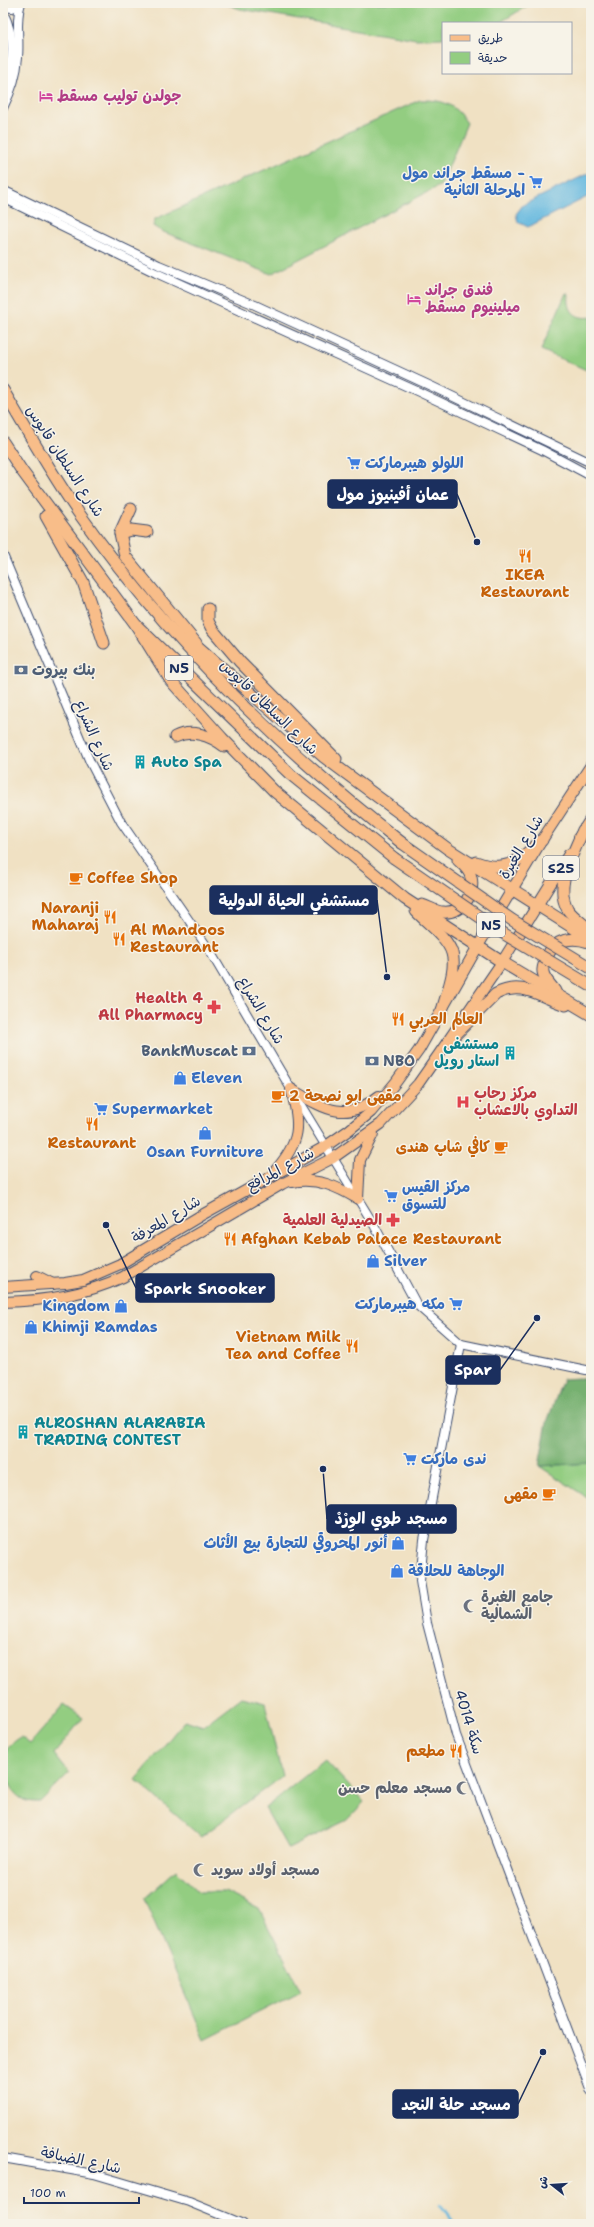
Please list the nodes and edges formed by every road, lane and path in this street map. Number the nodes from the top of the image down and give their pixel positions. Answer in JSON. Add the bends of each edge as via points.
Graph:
{"nodes":[{"id":1,"x":20,"y":3,"type":"edge"},
{"id":2,"x":3,"y":7,"type":"edge"},
{"id":3,"x":3,"y":12,"type":"edge"},
{"id":4,"x":3,"y":91,"type":"edge"},
{"id":5,"x":3,"y":108,"type":"edge"},
{"id":6,"x":3,"y":190,"type":"edge"},
{"id":7,"x":3,"y":198,"type":"edge"},
{"id":8,"x":3,"y":390,"type":"edge"},
{"id":9,"x":3,"y":442,"type":"edge"},
{"id":10,"x":591,"y":463,"type":"edge"},
{"id":11,"x":22,"y":471,"type":"junction"},
{"id":12,"x":591,"y":476,"type":"edge"},
{"id":13,"x":131,"y":509,"type":"dead end"},
{"id":14,"x":147,"y":532,"type":"dead end"},
{"id":15,"x":120,"y":533,"type":"junction"},
{"id":16,"x":3,"y":555,"type":"edge"},
{"id":17,"x":147,"y":601,"type":"junction"},
{"id":18,"x":208,"y":609,"type":"dead end"},
{"id":19,"x":136,"y":625,"type":"junction"},
{"id":20,"x":104,"y":643,"type":"dead end"},
{"id":21,"x":201,"y":650,"type":"junction"},
{"id":22,"x":175,"y":737,"type":"dead end"},
{"id":23,"x":242,"y":758,"type":"junction"},
{"id":24,"x":591,"y":765,"type":"edge"},
{"id":25,"x":349,"y":775,"type":"junction"},
{"id":26,"x":591,"y":818,"type":"edge"},
{"id":27,"x":583,"y":830,"type":"junction"},
{"id":28,"x":542,"y":840,"type":"junction"},
{"id":29,"x":445,"y":847,"type":"junction"},
{"id":30,"x":513,"y":890,"type":"junction"},
{"id":31,"x":405,"y":899,"type":"junction"},
{"id":32,"x":538,"y":906,"type":"junction"},
{"id":33,"x":591,"y":931,"type":"edge"},
{"id":34,"x":591,"y":939,"type":"edge"},
{"id":35,"x":591,"y":943,"type":"edge"},
{"id":36,"x":478,"y":946,"type":"junction"},
{"id":37,"x":502,"y":962,"type":"junction"},
{"id":38,"x":591,"y":968,"type":"edge"},
{"id":39,"x":591,"y":986,"type":"edge"},
{"id":40,"x":559,"y":996,"type":"junction"},
{"id":41,"x":442,"y":1011,"type":"junction"},
{"id":42,"x":586,"y":1013,"type":"edge"},
{"id":43,"x":448,"y":1042,"type":"junction"},
{"id":44,"x":396,"y":1082,"type":"junction"},
{"id":45,"x":290,"y":1089,"type":"junction"},
{"id":46,"x":381,"y":1124,"type":"junction"},
{"id":47,"x":326,"y":1146,"type":"junction"},
{"id":48,"x":333,"y":1158,"type":"junction"},
{"id":49,"x":270,"y":1177,"type":"junction"},
{"id":50,"x":282,"y":1184,"type":"junction"},
{"id":51,"x":358,"y":1199,"type":"junction"},
{"id":52,"x":37,"y":1276,"type":"dead end"},
{"id":53,"x":53,"y":1284,"type":"junction"},
{"id":54,"x":3,"y":1287,"type":"edge"},
{"id":55,"x":5,"y":1303,"type":"edge"},
{"id":56,"x":461,"y":1344,"type":"junction"},
{"id":57,"x":591,"y":1371,"type":"edge"},
{"id":58,"x":591,"y":2091,"type":"edge"},
{"id":59,"x":3,"y":2158,"type":"edge"},
{"id":60,"x":243,"y":2224,"type":"edge"}],
"edges":[{"from":1,"to":2,"type":"street","via":[[12,8]]},
{"from":1,"to":5,"type":"street","via":[[17,66]]},
{"from":3,"to":4,"type":"street","via":[[11,33],[12,48]]},
{"from":6,"to":10,"type":"street","via":[[159,265],[249,302],[433,387]]},
{"from":7,"to":12,"type":"street","via":[[156,273],[542,450]]},
{"from":8,"to":17,"type":"highway","name":"شارع السلطان قابوس","number":"N5","via":[[38,450],[79,512]]},
{"from":9,"to":11,"type":"highway","number":"N5"},
{"from":11,"to":19,"type":"highway","number":"N5"},
{"from":11,"to":20,"type":"highway","via":[[83,582]]},
{"from":13,"to":15,"type":"highway"},
{"from":14,"to":15,"type":"highway","via":[[136,530]]},
{"from":15,"to":21,"type":"highway","via":[[121,545],[128,561]]},
{"from":16,"to":45,"type":"street","name":"شارع الشراع","via":[[90,762],[118,815],[208,948]]},
{"from":17,"to":21,"type":"highway"},
{"from":17,"to":38,"type":"highway","name":"شارع السلطان قابوس","number":"N5","bridge":true,"via":[[242,704],[303,761],[402,843],[512,920]]},
{"from":18,"to":25,"type":"highway","via":[[207,618],[212,629]]},
{"from":19,"to":23,"type":"highway","via":[[171,681]]},
{"from":19,"to":39,"type":"highway","number":"N5","bridge":true,"via":[[290,774],[394,858],[506,935]]},
{"from":21,"to":25,"type":"highway","via":[[316,750]]},
{"from":22,"to":23,"type":"highway","via":[[185,733],[206,736]]},
{"from":23,"to":31,"type":"highway","via":[[274,791]]},
{"from":24,"to":28,"type":"main road","name":"شارع الغبرة","number":"S25"},
{"from":25,"to":29,"type":"highway"},
{"from":26,"to":27,"type":"main road","number":"S25"},
{"from":27,"to":32,"type":"main road","number":"S25"},
{"from":27,"to":33,"type":"highway","via":[[566,872],[562,886],[563,899],[568,910]]},
{"from":28,"to":29,"type":"highway","via":[[520,859],[501,867],[483,865]]},
{"from":28,"to":30,"type":"main road","name":"شارع الغبرة","number":"S25"},
{"from":29,"to":30,"type":"highway"},
{"from":29,"to":31,"type":"highway","via":[[469,874],[472,888],[467,901],[457,910],[442,912]]},
{"from":30,"to":32,"type":"highway"},
{"from":30,"to":36,"type":"main road","name":"شارع الغبرة","number":"S25"},
{"from":31,"to":36,"type":"highway"},
{"from":31,"to":41,"type":"highway","via":[[442,938],[452,953],[453,965]]},
{"from":32,"to":34,"type":"highway"},
{"from":32,"to":37,"type":"main road","number":"S25"},
{"from":35,"to":40,"type":"highway","via":[[565,939],[548,954],[543,971]]},
{"from":36,"to":37,"type":"highway"},
{"from":36,"to":41,"type":"main road","name":"شارع المرافع"},
{"from":37,"to":40,"type":"highway"},
{"from":37,"to":43,"type":"main road","name":"شارع المرافع"},
{"from":40,"to":42,"type":"highway"},
{"from":41,"to":44,"type":"main road","name":"شارع المرافع"},
{"from":42,"to":43,"type":"highway","via":[[526,989],[505,989],[496,994]]},
{"from":43,"to":46,"type":"main road","name":"شارع المرافع","via":[[418,1084]]},
{"from":44,"to":45,"type":"main road","via":[[360,1108],[342,1112],[327,1109]]},
{"from":44,"to":47,"type":"main road","name":"شارع المرافع","via":[[371,1112]]},
{"from":45,"to":47,"type":"street","name":"شارع الشراع"},
{"from":45,"to":49,"type":"main road","via":[[298,1122],[297,1134],[290,1153]]},
{"from":46,"to":48,"type":"main road","name":"شارع المرافع"},
{"from":46,"to":51,"type":"main road","via":[[360,1160]]},
{"from":47,"to":48,"type":"street","name":"شارع الشراع"},
{"from":47,"to":49,"type":"main road","name":"شارع المرافع"},
{"from":48,"to":50,"type":"main road","name":"شارع المرافع"},
{"from":48,"to":51,"type":"street","name":"شارع الشراع"},
{"from":49,"to":53,"type":"main road","name":"شارع المعرفة","via":[[120,1264],[83,1280]]},
{"from":50,"to":51,"type":"main road","via":[[306,1180],[328,1184]]},
{"from":50,"to":55,"type":"main road","name":"شارع المرافع","via":[[124,1277],[104,1286],[57,1298]]},
{"from":51,"to":56,"type":"street","name":"شارع الشراع","via":[[417,1305]]},
{"from":52,"to":53,"type":"main road"},
{"from":53,"to":54,"type":"main road","name":"شارع المعرفة"},
{"from":56,"to":57,"type":"street","name":"شارع الشراع"},
{"from":56,"to":58,"type":"street","name":"سكة 4014","via":[[424,1540],[420,1581],[427,1623],[456,1735]]},
{"from":59,"to":60,"type":"street","name":"شارع الضيافة","via":[[94,2174],[189,2202]]}]}
